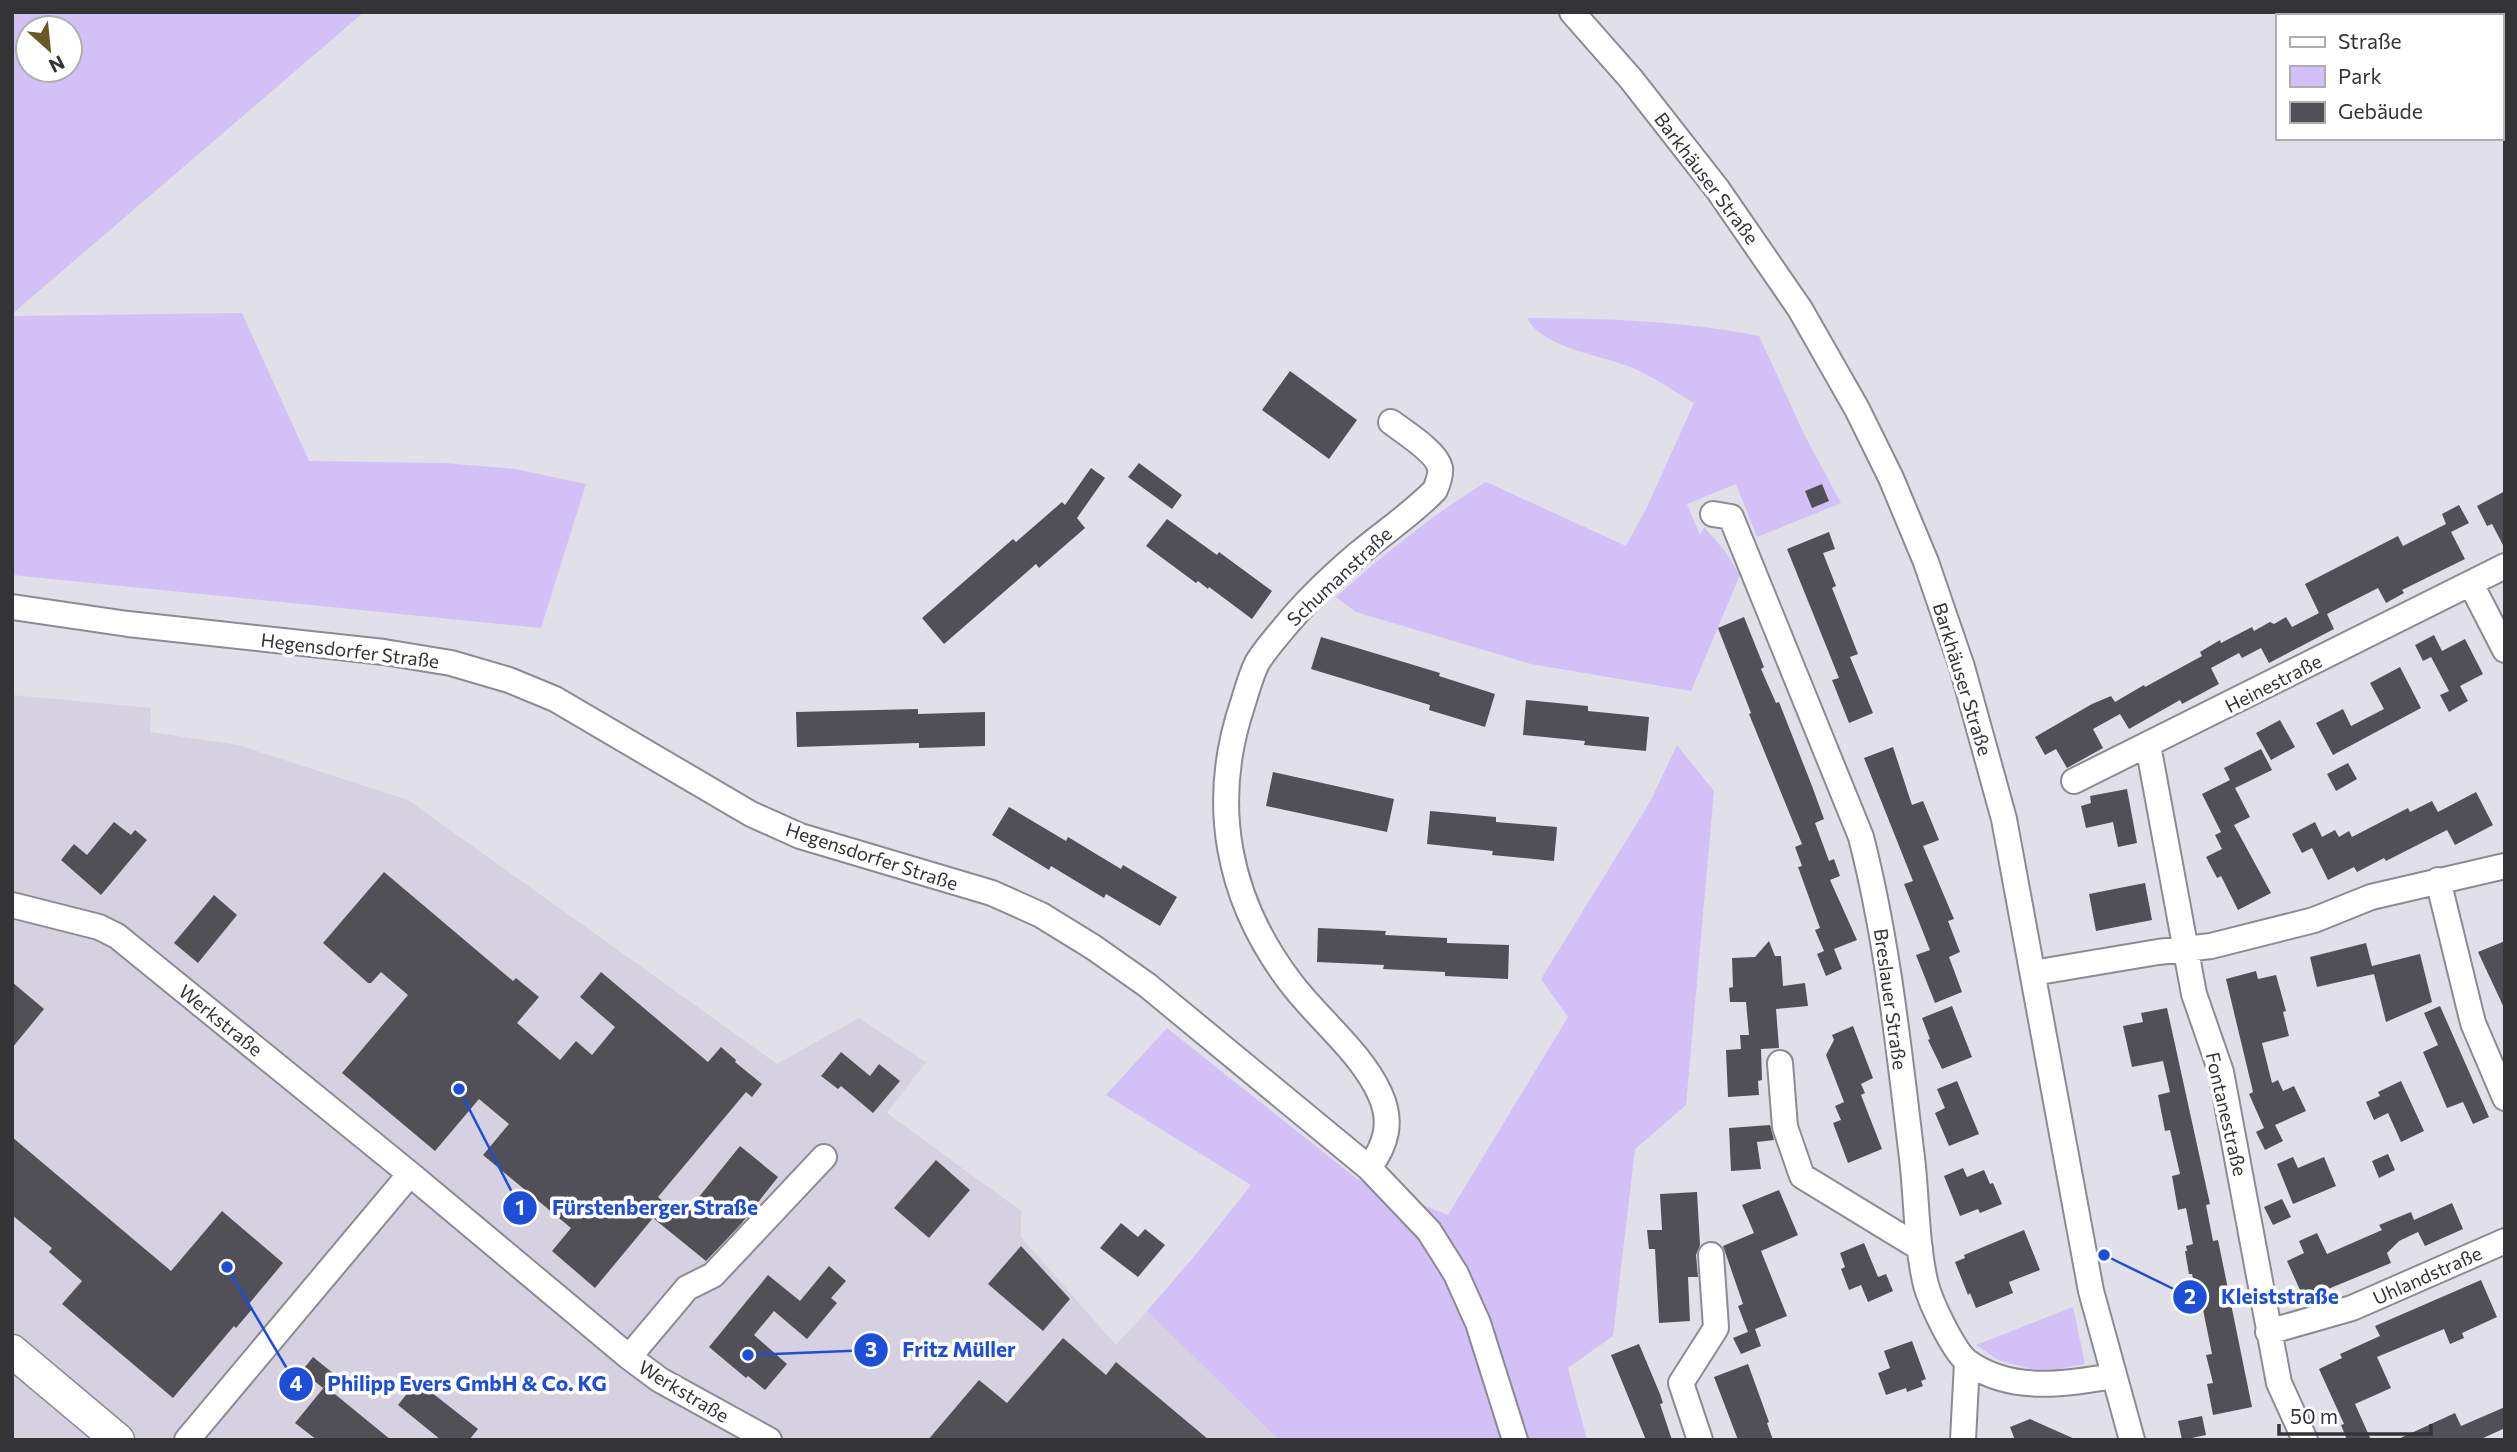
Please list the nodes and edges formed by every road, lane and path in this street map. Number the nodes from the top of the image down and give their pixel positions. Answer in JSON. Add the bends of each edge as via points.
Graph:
{"nodes":[{"id":1,"x":1572,"y":12,"type":"edge"},
{"id":2,"x":1391,"y":422,"type":"dead end"},
{"id":3,"x":1713,"y":514,"type":"dead end"},
{"id":4,"x":2505,"y":566,"type":"edge"},
{"id":5,"x":2471,"y":584,"type":"junction"},
{"id":6,"x":12,"y":607,"type":"edge"},
{"id":7,"x":2505,"y":650,"type":"edge"},
{"id":8,"x":2148,"y":745,"type":"junction"},
{"id":9,"x":2074,"y":780,"type":"dead end"},
{"id":10,"x":2505,"y":866,"type":"edge"},
{"id":11,"x":2438,"y":880,"type":"junction"},
{"id":12,"x":12,"y":905,"type":"edge"},
{"id":13,"x":2186,"y":949,"type":"junction"},
{"id":14,"x":2033,"y":973,"type":"junction"},
{"id":15,"x":1780,"y":1063,"type":"dead end"},
{"id":16,"x":2505,"y":1098,"type":"edge"},
{"id":17,"x":824,"y":1157,"type":"dead end"},
{"id":18,"x":1369,"y":1168,"type":"junction"},
{"id":19,"x":410,"y":1174,"type":"junction"},
{"id":20,"x":2505,"y":1241,"type":"edge"},
{"id":21,"x":1920,"y":1248,"type":"junction"},
{"id":22,"x":1711,"y":1255,"type":"dead end"},
{"id":23,"x":2268,"y":1332,"type":"junction"},
{"id":24,"x":12,"y":1351,"type":"edge"},
{"id":25,"x":629,"y":1357,"type":"junction"},
{"id":26,"x":1967,"y":1363,"type":"junction"},
{"id":27,"x":2113,"y":1376,"type":"junction"},
{"id":28,"x":118,"y":1440,"type":"edge"},
{"id":29,"x":187,"y":1440,"type":"edge"},
{"id":30,"x":769,"y":1440,"type":"edge"},
{"id":31,"x":1515,"y":1440,"type":"edge"},
{"id":32,"x":1700,"y":1440,"type":"edge"},
{"id":33,"x":1963,"y":1440,"type":"edge"},
{"id":34,"x":2132,"y":1440,"type":"edge"},
{"id":35,"x":2305,"y":1440,"type":"edge"}],
"edges":[{"from":1,"to":14,"type":"street","name":"Barkhäuser Straße","via":[[1631,79],[1761,250],[1813,331],[1891,478],[1947,618],[1973,707],[2004,819]]},
{"from":2,"to":18,"type":"street","name":"Schumanstraße","via":[[1433,455],[1440,468],[1435,490],[1320,589],[1265,651],[1234,730],[1226,783],[1227,833],[1240,891],[1264,945],[1381,1095],[1387,1123],[1383,1149]]},
{"from":3,"to":21,"type":"street","name":"Breslauer Straße","via":[[1731,517],[1861,837],[1882,934]]},
{"from":4,"to":5,"type":"street","name":"Heinestraße"},
{"from":5,"to":7,"type":"street"},
{"from":5,"to":8,"type":"street","name":"Heinestraße"},
{"from":6,"to":18,"type":"street","name":"Hegensdorfer Straße","via":[[451,663],[555,699],[751,814],[800,836],[992,893],[1041,915],[1147,985]]},
{"from":8,"to":9,"type":"street","name":"Heinestraße"},
{"from":8,"to":13,"type":"street","name":"Fontanestraße"},
{"from":10,"to":11,"type":"street"},
{"from":11,"to":13,"type":"street","via":[[2371,897],[2314,920]]},
{"from":11,"to":16,"type":"street","via":[[2473,1023]]},
{"from":12,"to":19,"type":"street","name":"Werkstraße","via":[[99,927],[117,936]]},
{"from":13,"to":14,"type":"street"},
{"from":13,"to":23,"type":"street","name":"Fontanestraße","via":[[2194,994],[2221,1072]]},
{"from":14,"to":27,"type":"street","name":"Barkhäuser Straße","via":[[2091,1291]]},
{"from":15,"to":21,"type":"street","via":[[1785,1127],[1802,1176]]},
{"from":17,"to":25,"type":"street","via":[[713,1275],[687,1288]]},
{"from":18,"to":31,"type":"street","name":"Hegensdorfer Straße","via":[[1429,1231],[1456,1274],[1478,1323]]},
{"from":19,"to":25,"type":"street","name":"Werkstraße"},
{"from":19,"to":29,"type":"street"},
{"from":20,"to":23,"type":"street","name":"Uhlandstraße","via":[[2352,1308]]},
{"from":21,"to":26,"type":"street","name":"Breslauer Straße","via":[[1939,1320]]},
{"from":22,"to":32,"type":"street","via":[[1716,1328],[1681,1383]]},
{"from":23,"to":35,"type":"street","name":"Fontanestraße","via":[[2279,1383]]},
{"from":24,"to":28,"type":"main road"},
{"from":25,"to":30,"type":"street","name":"Werkstraße","via":[[660,1380]]},
{"from":26,"to":27,"type":"street","via":[[1995,1376],[2035,1385]]},
{"from":26,"to":33,"type":"street"},
{"from":27,"to":34,"type":"street","name":"Barkhäuser Straße"}]}
